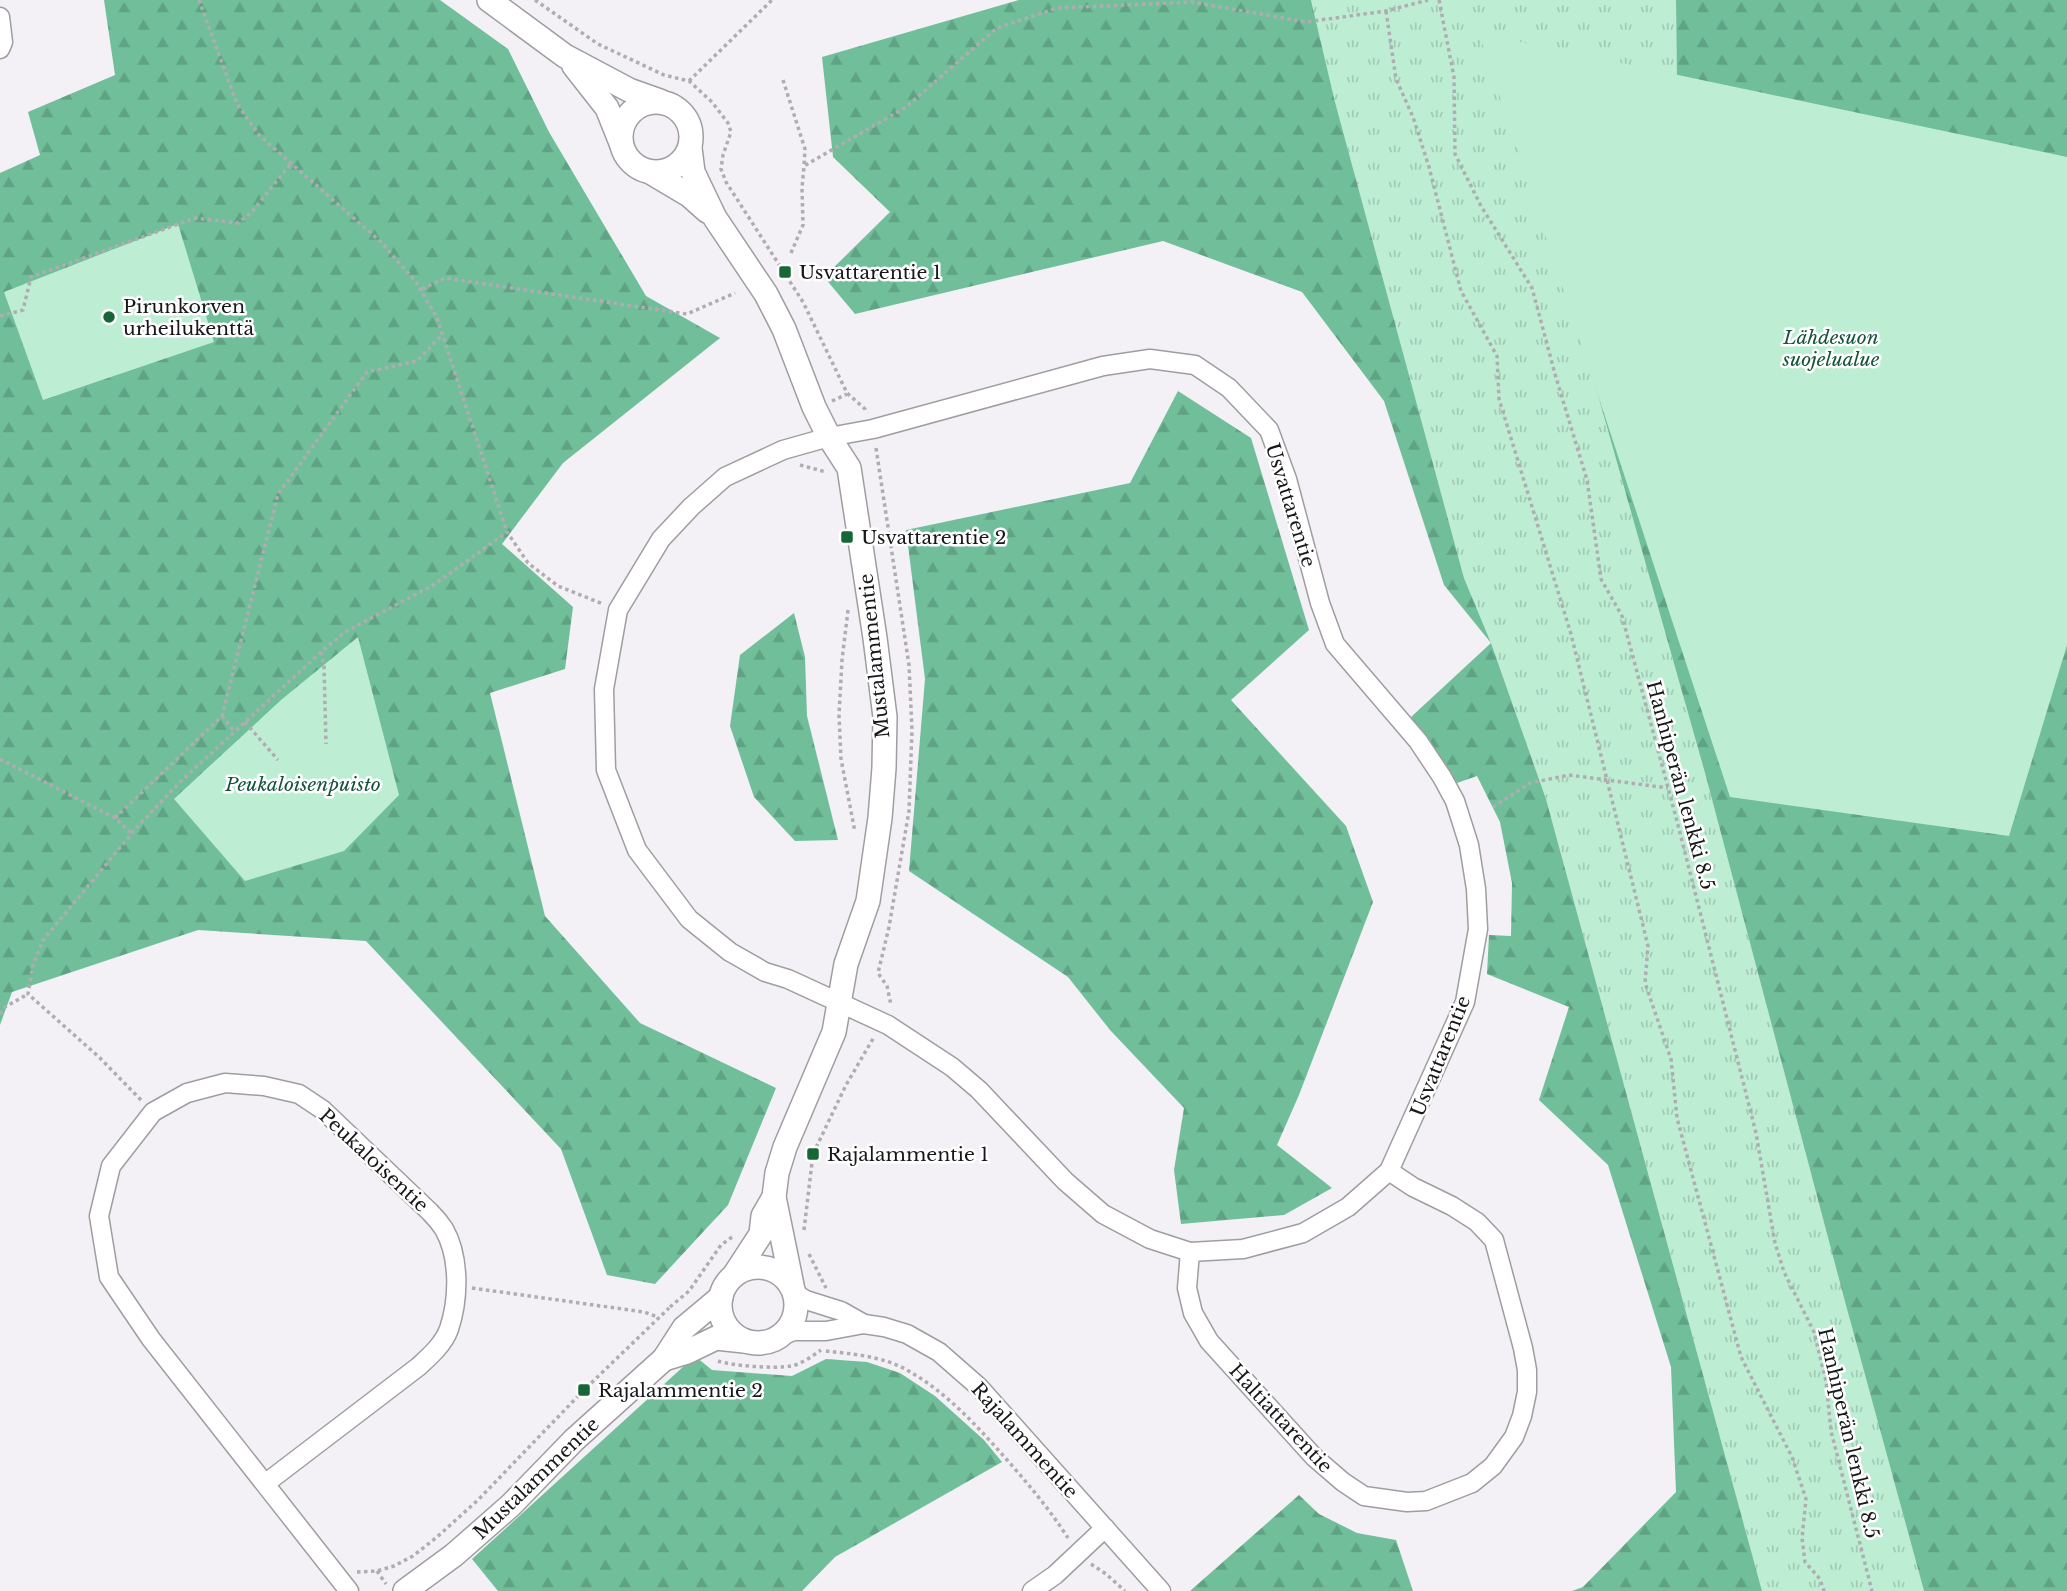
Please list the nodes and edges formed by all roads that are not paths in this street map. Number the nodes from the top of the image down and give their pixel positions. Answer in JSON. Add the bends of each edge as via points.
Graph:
{"nodes":[{"id":1,"x":489,"y":0,"type":"edge"},
{"id":2,"x":0,"y":17,"type":"edge"},
{"id":3,"x":0,"y":49,"type":"edge"},
{"id":4,"x":565,"y":56,"type":"junction"},
{"id":5,"x":667,"y":103,"type":"junction"},
{"id":6,"x":621,"y":143,"type":"junction"},
{"id":7,"x":690,"y":148,"type":"junction"},
{"id":8,"x":652,"y":173,"type":"junction"},
{"id":9,"x":715,"y":218,"type":"junction"},
{"id":10,"x":830,"y":437,"type":"junction"},
{"id":11,"x":840,"y":1002,"type":"junction"},
{"id":12,"x":1390,"y":1171,"type":"junction"},
{"id":13,"x":772,"y":1235,"type":"junction"},
{"id":14,"x":1190,"y":1252,"type":"junction"},
{"id":15,"x":735,"y":1273,"type":"junction"},
{"id":16,"x":793,"y":1289,"type":"junction"},
{"id":17,"x":720,"y":1297,"type":"junction"},
{"id":18,"x":864,"y":1324,"type":"junction"},
{"id":19,"x":783,"y":1335,"type":"junction"},
{"id":20,"x":744,"y":1341,"type":"junction"},
{"id":21,"x":664,"y":1359,"type":"junction"},
{"id":22,"x":266,"y":1483,"type":"junction"},
{"id":23,"x":1105,"y":1528,"type":"junction"},
{"id":24,"x":349,"y":1591,"type":"edge"},
{"id":25,"x":405,"y":1591,"type":"edge"},
{"id":26,"x":1032,"y":1591,"type":"edge"},
{"id":27,"x":1161,"y":1591,"type":"edge"}],
"edges":[{"from":1,"to":4,"type":"street"},
{"from":2,"to":3,"type":"street"},
{"from":4,"to":5,"type":"street","via":[[629,90]]},
{"from":4,"to":6,"type":"street","via":[[607,108]]},
{"from":5,"to":6,"type":"street","via":[[654,101],[631,112],[621,131]]},
{"from":5,"to":7,"type":"street","via":[[686,118]]},
{"from":6,"to":8,"type":"street","via":[[632,164]]},
{"from":7,"to":8,"type":"street","via":[[676,167]]},
{"from":7,"to":9,"type":"street","name":"Mustalammentie","via":[[693,172]]},
{"from":8,"to":9,"type":"street","name":"Mustalammentie","via":[[689,195]]},
{"from":9,"to":10,"type":"street","name":"Mustalammentie","via":[[785,329]]},
{"from":10,"to":11,"type":"street","name":"Mustalammentie","via":[[849,468],[885,717],[880,818],[868,901],[846,964]]},
{"from":10,"to":11,"type":"street","name":"Usvattarentie","via":[[768,456],[725,477],[661,539],[618,610],[604,689],[606,770],[637,850],[689,919],[730,952],[765,972]]},
{"from":10,"to":12,"type":"street","name":"Usvattarentie","via":[[1103,366],[1150,359],[1195,365],[1229,388],[1269,430],[1335,644],[1418,741],[1455,801],[1469,845],[1478,929],[1465,1002]]},
{"from":11,"to":13,"type":"street","name":"Mustalammentie","via":[[834,1032],[785,1147],[774,1197],[763,1216]]},
{"from":11,"to":14,"type":"street","name":"Usvattarentie","via":[[883,1022],[951,1067],[1103,1214],[1150,1239]]},
{"from":12,"to":14,"type":"street","name":"Usvattarentie","via":[[1348,1207],[1303,1233],[1243,1249]]},
{"from":12,"to":14,"type":"street","name":"Haltiattarentie","via":[[1477,1222],[1494,1240],[1520,1335],[1527,1370],[1522,1416],[1514,1437],[1493,1466],[1472,1483],[1426,1501],[1407,1502],[1364,1496],[1343,1482],[1304,1447],[1209,1341],[1193,1313],[1187,1288]]},
{"from":13,"to":15,"type":"street","name":"Mustalammentie"},
{"from":13,"to":16,"type":"street","name":"Mustalammentie"},
{"from":15,"to":16,"type":"street","via":[[750,1267],[773,1269],[784,1275]]},
{"from":15,"to":17,"type":"street"},
{"from":16,"to":18,"type":"street","name":"Rajalammentie","via":[[806,1300]]},
{"from":16,"to":19,"type":"street","via":[[795,1316]]},
{"from":17,"to":20,"type":"street","via":[[723,1321]]},
{"from":17,"to":21,"type":"street","name":"Mustalammentie","via":[[684,1328]]},
{"from":18,"to":19,"type":"street","name":"Rajalammentie"},
{"from":18,"to":23,"type":"street","name":"Rajalammentie","via":[[907,1334],[939,1352],[979,1387]]},
{"from":19,"to":20,"type":"street","via":[[769,1342]]},
{"from":20,"to":21,"type":"street","name":"Mustalammentie","via":[[716,1338]]},
{"from":21,"to":25,"type":"street","name":"Mustalammentie","via":[[574,1440],[511,1505]]},
{"from":22,"to":22,"type":"street","name":"Peukaloisentie","via":[[151,1339],[109,1278],[99,1216],[111,1166],[153,1112],[187,1093],[225,1083],[299,1094],[323,1110],[430,1212],[444,1229],[456,1269],[448,1329],[437,1350]]},
{"from":22,"to":24,"type":"street","name":"Peukaloisentie"},
{"from":23,"to":26,"type":"street"},
{"from":23,"to":27,"type":"street","name":"Rajalammentie"}]}
